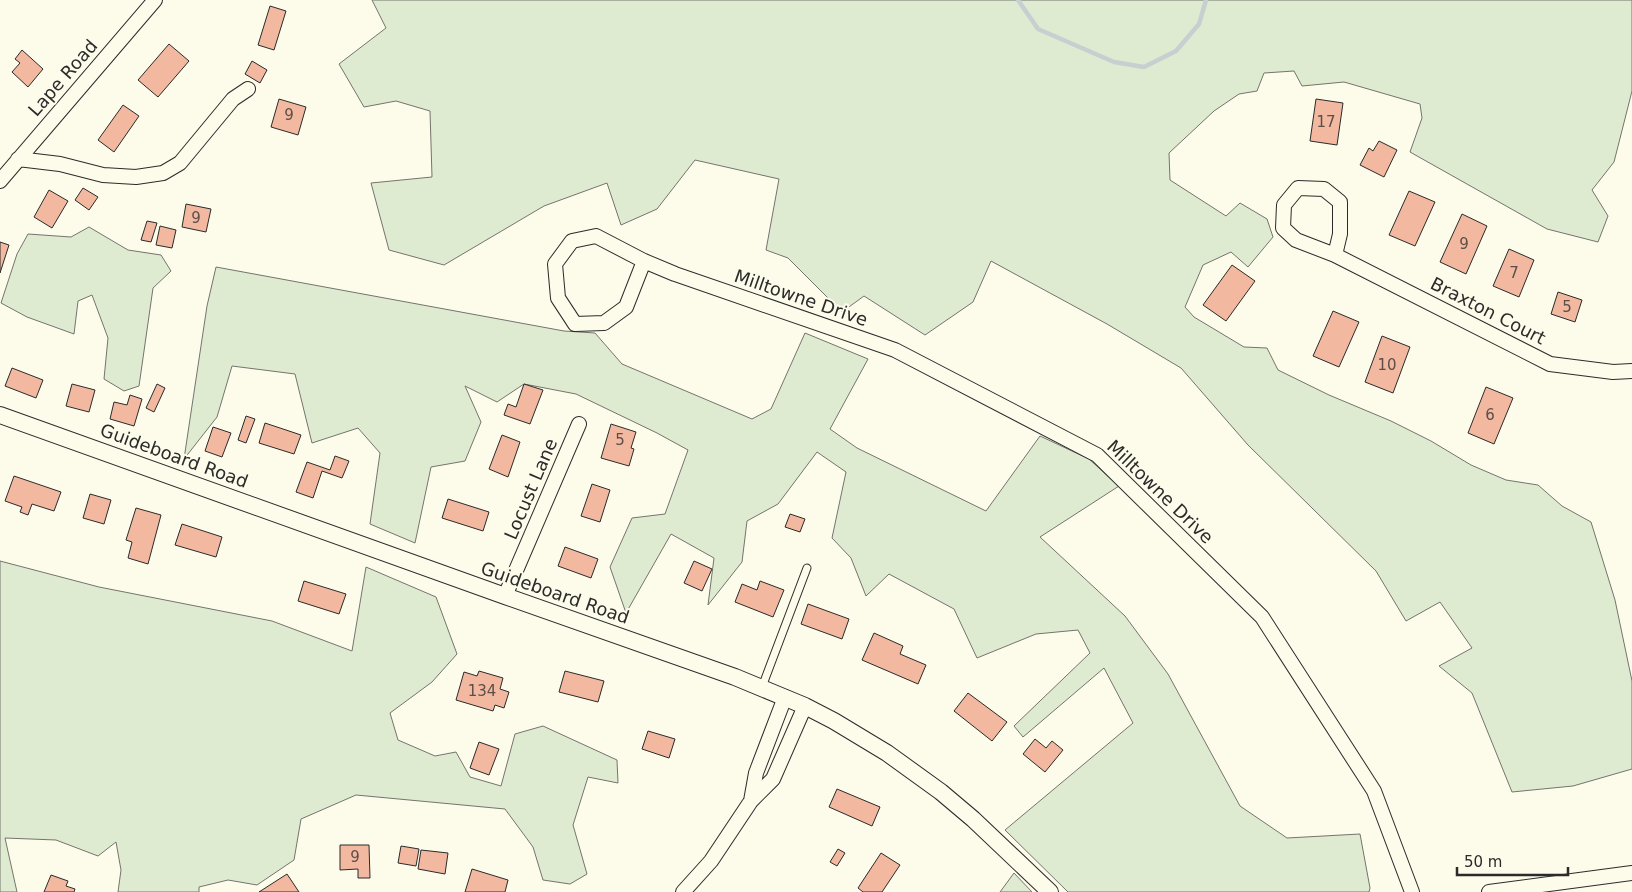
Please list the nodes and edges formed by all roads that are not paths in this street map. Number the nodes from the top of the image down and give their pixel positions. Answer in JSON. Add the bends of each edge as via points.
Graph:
{"nodes":[{"id":1,"x":155,"y":0,"type":"edge"},
{"id":2,"x":248,"y":89,"type":"dead end"},
{"id":3,"x":18,"y":159,"type":"junction"},
{"id":4,"x":0,"y":181,"type":"edge"},
{"id":5,"x":1335,"y":255,"type":"junction"},
{"id":6,"x":644,"y":261,"type":"junction"},
{"id":7,"x":1632,"y":371,"type":"edge"},
{"id":8,"x":0,"y":415,"type":"edge"},
{"id":9,"x":579,"y":424,"type":"dead end"},
{"id":10,"x":807,"y":568,"type":"dead end"},
{"id":11,"x":504,"y":596,"type":"junction"},
{"id":12,"x":762,"y":688,"type":"junction"},
{"id":13,"x":785,"y":697,"type":"junction"},
{"id":14,"x":805,"y":706,"type":"junction"},
{"id":15,"x":751,"y":801,"type":"junction"},
{"id":16,"x":1632,"y":873,"type":"edge"},
{"id":17,"x":683,"y":892,"type":"edge"},
{"id":18,"x":1050,"y":892,"type":"edge"},
{"id":19,"x":1412,"y":892,"type":"edge"},
{"id":20,"x":1489,"y":892,"type":"edge"}],
"edges":[{"from":1,"to":3,"type":"street","name":"Lape Road"},
{"from":2,"to":3,"type":"street","via":[[233,99],[180,162],[163,173],[136,177],[103,175],[60,164]]},
{"from":3,"to":4,"type":"street","name":"Lape Road"},
{"from":5,"to":5,"type":"street","name":"Braxton Court","via":[[1340,234],[1340,202],[1324,189],[1298,188],[1284,204],[1283,228],[1296,240]]},
{"from":5,"to":7,"type":"street","name":"Braxton Court","via":[[1550,364],[1613,372]]},
{"from":6,"to":6,"type":"street","name":"Milltowne Drive","via":[[596,236],[572,241],[555,264],[558,298],[575,324],[604,323],[626,307]]},
{"from":6,"to":19,"type":"street","name":"Milltowne Drive","via":[[895,350],[1097,455],[1262,617],[1374,791]]},
{"from":8,"to":11,"type":"street","name":"Guideboard Road"},
{"from":9,"to":11,"type":"street","name":"Locust Lane"},
{"from":10,"to":12,"type":"lane"},
{"from":11,"to":12,"type":"street","name":"Guideboard Road"},
{"from":12,"to":13,"type":"street","name":"Guideboard Road"},
{"from":13,"to":14,"type":"street","name":"Guideboard Road"},
{"from":13,"to":15,"type":"street","via":[[756,772]]},
{"from":14,"to":15,"type":"street","via":[[773,779]]},
{"from":14,"to":18,"type":"street","name":"Guideboard Road","via":[[886,753],[941,792]]},
{"from":15,"to":17,"type":"street","via":[[711,861]]},
{"from":16,"to":20,"type":"street"}]}
